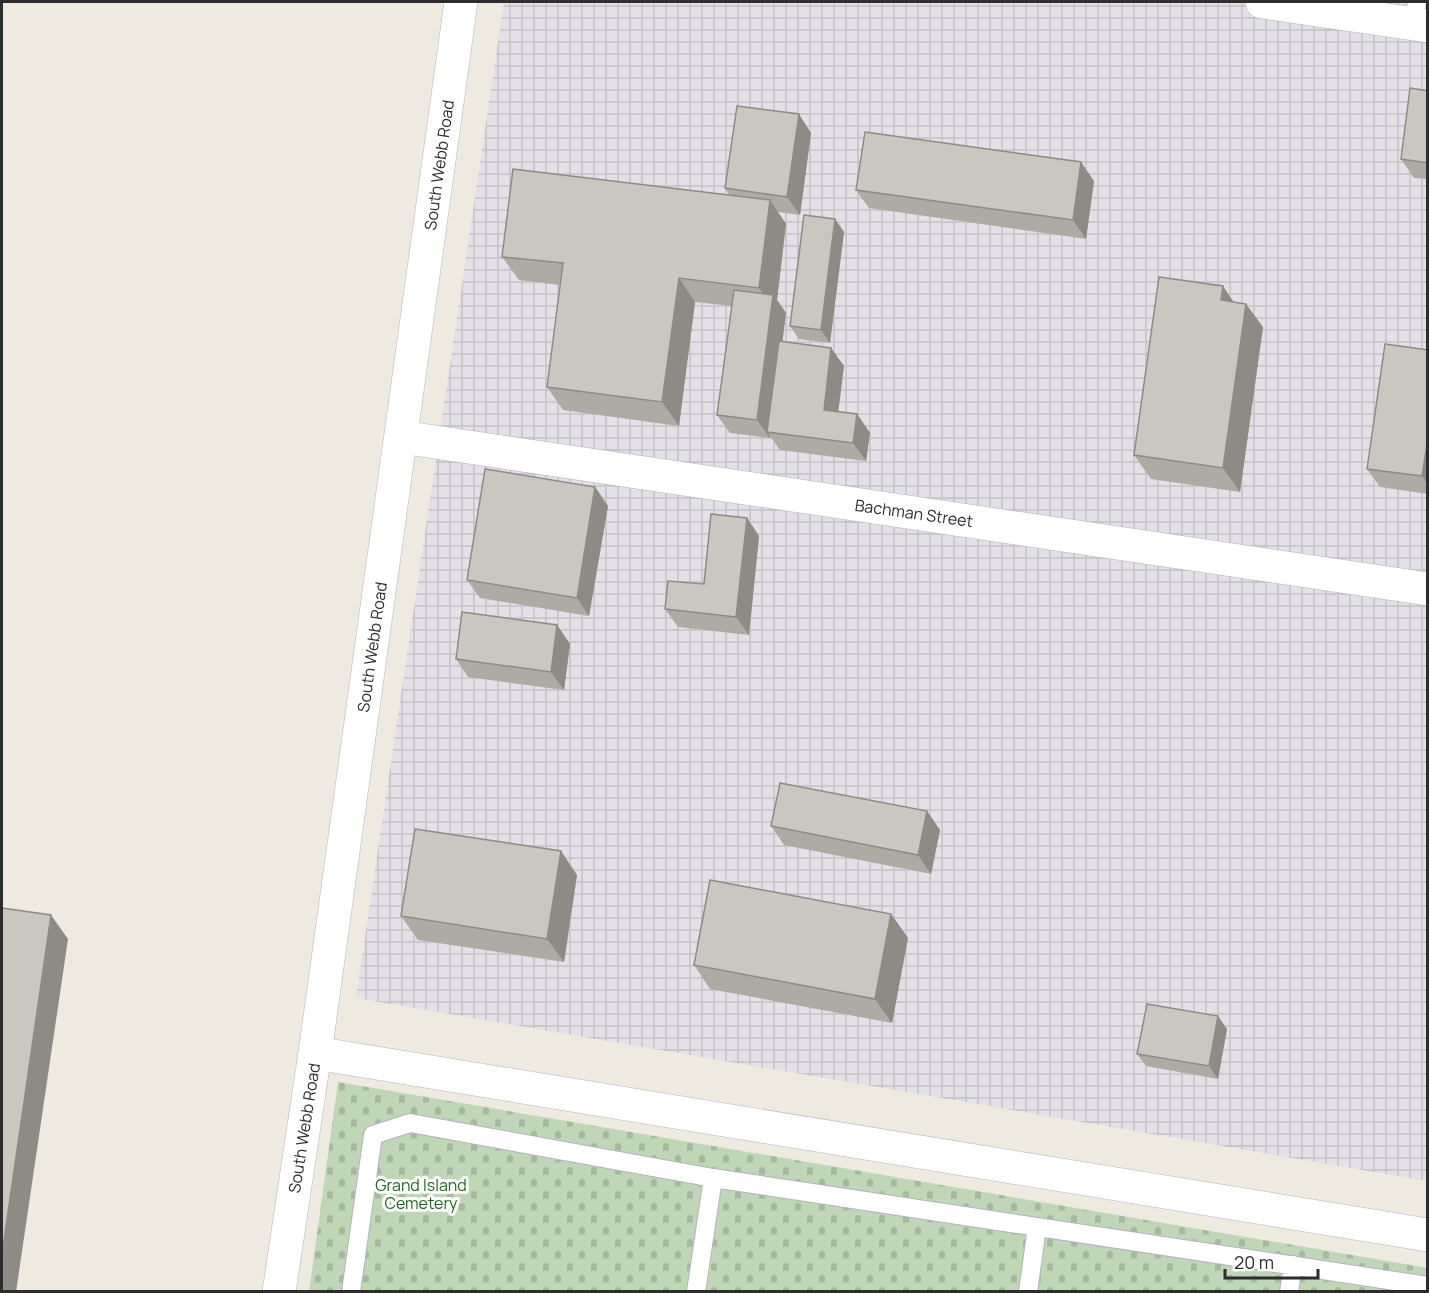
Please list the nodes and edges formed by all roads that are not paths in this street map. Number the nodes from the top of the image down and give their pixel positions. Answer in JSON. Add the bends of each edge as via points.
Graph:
{"nodes":[{"id":1,"x":461,"y":2,"type":"edge"},
{"id":2,"x":1262,"y":2,"type":"edge"},
{"id":3,"x":1419,"y":17,"type":"edge"},
{"id":4,"x":401,"y":437,"type":"junction"},
{"id":5,"x":1428,"y":589,"type":"edge"},
{"id":6,"x":315,"y":1053,"type":"junction"},
{"id":7,"x":713,"y":1178,"type":"junction"},
{"id":8,"x":1037,"y":1227,"type":"junction"},
{"id":9,"x":1428,"y":1235,"type":"edge"},
{"id":10,"x":1293,"y":1265,"type":"junction"},
{"id":11,"x":1428,"y":1286,"type":"edge"},
{"id":12,"x":279,"y":1292,"type":"edge"},
{"id":13,"x":351,"y":1292,"type":"edge"},
{"id":14,"x":696,"y":1292,"type":"edge"},
{"id":15,"x":1028,"y":1292,"type":"edge"},
{"id":16,"x":1289,"y":1292,"type":"edge"}],
"edges":[{"from":1,"to":4,"type":"street","name":"South Webb Road"},
{"from":2,"to":3,"type":"street"},
{"from":4,"to":5,"type":"street","name":"Bachman Street"},
{"from":4,"to":6,"type":"street","name":"South Webb Road"},
{"from":6,"to":9,"type":"street"},
{"from":6,"to":12,"type":"street","name":"South Webb Road"},
{"from":7,"to":8,"type":"lane"},
{"from":7,"to":13,"type":"lane","via":[[410,1123],[374,1135]]},
{"from":7,"to":14,"type":"lane"},
{"from":8,"to":10,"type":"lane"},
{"from":8,"to":15,"type":"lane"},
{"from":10,"to":11,"type":"lane"},
{"from":10,"to":16,"type":"lane"}]}
